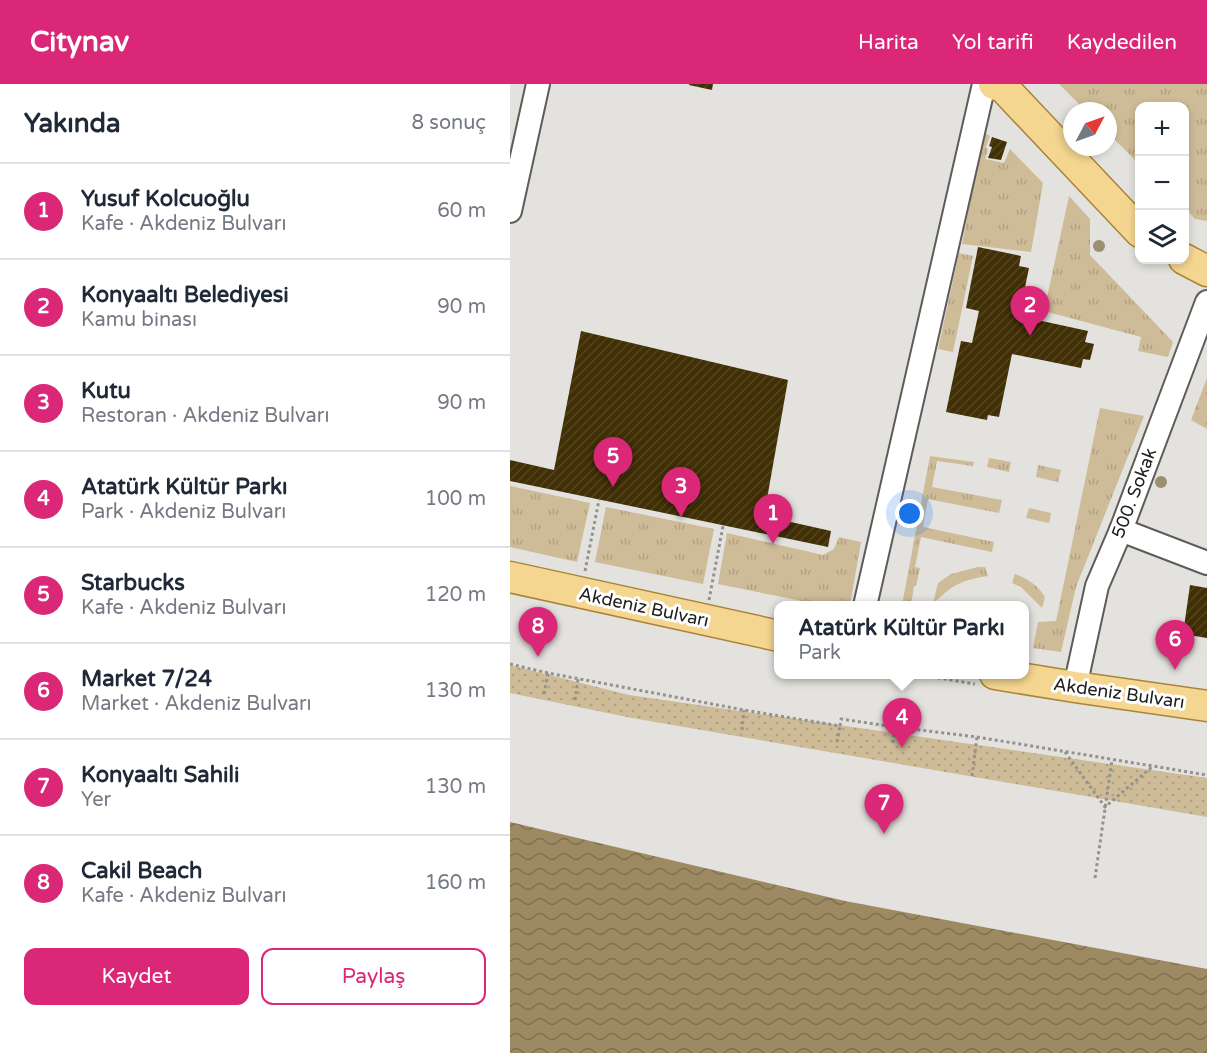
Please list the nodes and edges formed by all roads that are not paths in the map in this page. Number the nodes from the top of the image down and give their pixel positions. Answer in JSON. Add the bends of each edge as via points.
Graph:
{"nodes":[{"id":1,"x":538,"y":84,"type":"edge"},
{"id":2,"x":996,"y":85,"type":"edge"},
{"id":3,"x":510,"y":211,"type":"edge"},
{"id":4,"x":1135,"y":227,"type":"edge"},
{"id":5,"x":1189,"y":261,"type":"edge"},
{"id":6,"x":1207,"y":271,"type":"edge"},
{"id":7,"x":1207,"y":302,"type":"edge"},
{"id":8,"x":1121,"y":530,"type":"junction"},
{"id":9,"x":1207,"y":564,"type":"edge"},
{"id":10,"x":510,"y":577,"type":"edge"},
{"id":11,"x":866,"y":601,"type":"edge"},
{"id":12,"x":774,"y":635,"type":"edge"},
{"id":13,"x":1022,"y":679,"type":"edge"},
{"id":14,"x":1075,"y":687,"type":"junction"},
{"id":15,"x":1207,"y":706,"type":"edge"}],
"edges":[{"from":1,"to":3,"type":"street"},
{"from":2,"to":4,"type":"main road"},
{"from":2,"to":11,"type":"street"},
{"from":5,"to":6,"type":"main road"},
{"from":7,"to":8,"type":"street","name":"500. Sokak"},
{"from":8,"to":9,"type":"street"},
{"from":8,"to":14,"type":"street","name":"500. Sokak","via":[[1097,586]]},
{"from":10,"to":12,"type":"main road","name":"Akdeniz Bulvarı"},
{"from":13,"to":14,"type":"main road","name":"Akdeniz Bulvarı"},
{"from":14,"to":15,"type":"main road","name":"Akdeniz Bulvarı"}]}
